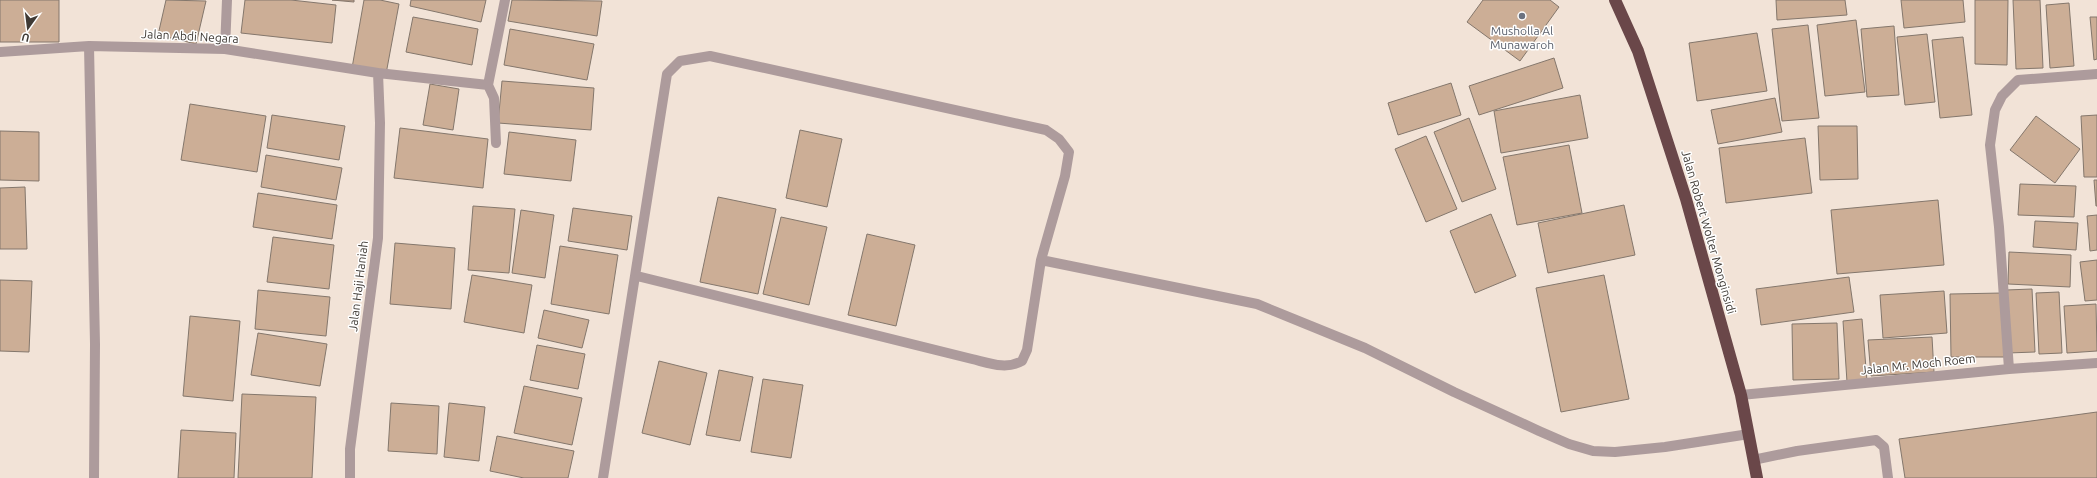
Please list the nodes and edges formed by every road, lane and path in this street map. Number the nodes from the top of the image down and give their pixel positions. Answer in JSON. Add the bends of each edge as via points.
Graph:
{"nodes":[{"id":1,"x":227,"y":0,"type":"edge"},
{"id":2,"x":506,"y":0,"type":"edge"},
{"id":3,"x":1616,"y":0,"type":"edge"},
{"id":4,"x":89,"y":46,"type":"junction"},
{"id":5,"x":225,"y":49,"type":"junction"},
{"id":6,"x":0,"y":52,"type":"edge"},
{"id":7,"x":378,"y":73,"type":"junction"},
{"id":8,"x":2097,"y":74,"type":"edge"},
{"id":9,"x":488,"y":85,"type":"junction"},
{"id":10,"x":496,"y":143,"type":"dead end"},
{"id":11,"x":1041,"y":260,"type":"junction"},
{"id":12,"x":637,"y":276,"type":"junction"},
{"id":13,"x":2097,"y":363,"type":"edge"},
{"id":14,"x":2009,"y":368,"type":"junction"},
{"id":15,"x":1741,"y":395,"type":"junction"},
{"id":16,"x":1749,"y":434,"type":"junction"},
{"id":17,"x":1753,"y":460,"type":"junction"},
{"id":18,"x":94,"y":478,"type":"edge"},
{"id":19,"x":350,"y":478,"type":"edge"},
{"id":20,"x":603,"y":478,"type":"edge"},
{"id":21,"x":1757,"y":478,"type":"edge"},
{"id":22,"x":1888,"y":478,"type":"edge"}],
"edges":[{"from":1,"to":5,"type":"street"},
{"from":2,"to":9,"type":"street"},
{"from":3,"to":15,"type":"highway","name":"Jalan Robert Wolter Monginsidi","via":[[1640,58],[1681,185]]},
{"from":4,"to":5,"type":"street","name":"Jalan Abdi Negara"},
{"from":4,"to":6,"type":"street","name":"Jalan Abdi Negara"},
{"from":4,"to":18,"type":"street","via":[[95,344]]},
{"from":5,"to":7,"type":"street","name":"Jalan Abdi Negara"},
{"from":7,"to":9,"type":"street","name":"Jalan Abdi Negara"},
{"from":7,"to":19,"type":"street","name":"Jalan Haji Haniah","via":[[378,238],[350,449]]},
{"from":8,"to":14,"type":"street","via":[[2018,80],[2002,96],[1995,110],[1990,145],[1999,226]]},
{"from":9,"to":10,"type":"street","via":[[494,98]]},
{"from":11,"to":12,"type":"street","via":[[1027,350],[1022,361],[1006,366]]},
{"from":11,"to":12,"type":"street","via":[[1065,176],[1069,152],[1059,139],[1046,130],[710,56],[680,61],[667,74]]},
{"from":11,"to":16,"type":"street","via":[[1257,304],[1365,348],[1539,431],[1593,452],[1665,447]]},
{"from":12,"to":20,"type":"street"},
{"from":13,"to":14,"type":"street","name":"Jalan Mr. Moch Roem"},
{"from":14,"to":15,"type":"street","name":"Jalan Mr. Moch Roem"},
{"from":15,"to":16,"type":"highway","name":"Jalan Robert Wolter Monginsidi"},
{"from":16,"to":17,"type":"highway","name":"Jalan Robert Wolter Monginsidi"},
{"from":17,"to":21,"type":"highway","name":"Jalan Robert Wolter Monginsidi"},
{"from":17,"to":22,"type":"street","via":[[1876,440],[1884,447]]}]}
